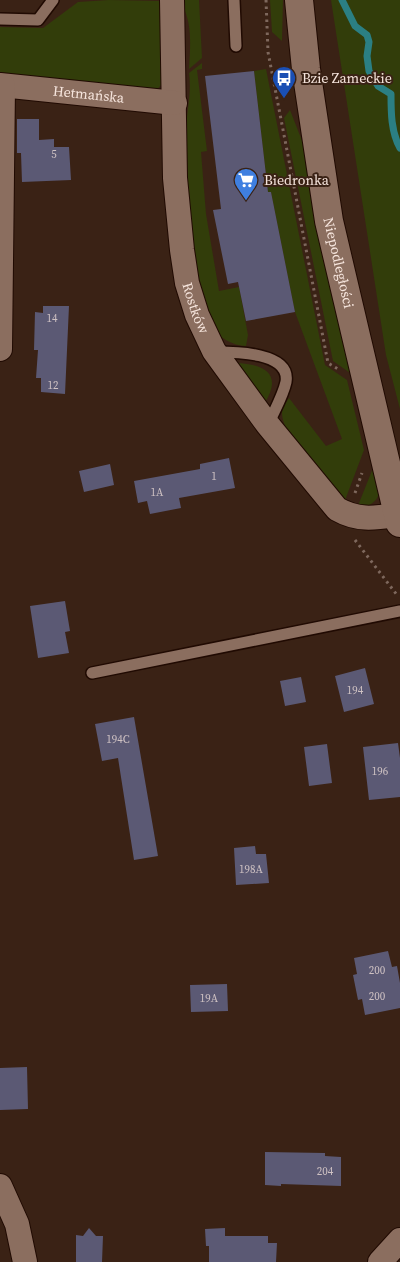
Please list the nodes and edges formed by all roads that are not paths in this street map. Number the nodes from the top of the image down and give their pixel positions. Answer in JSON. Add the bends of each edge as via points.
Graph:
{"nodes":[{"id":1,"x":53,"y":0,"type":"edge"},
{"id":2,"x":172,"y":0,"type":"edge"},
{"id":3,"x":234,"y":0,"type":"edge"},
{"id":4,"x":299,"y":0,"type":"edge"},
{"id":5,"x":0,"y":19,"type":"edge"},
{"id":6,"x":236,"y":46,"type":"dead end"},
{"id":7,"x":1,"y":86,"type":"edge"},
{"id":8,"x":175,"y":103,"type":"junction"},
{"id":9,"x":0,"y":349,"type":"edge"},
{"id":10,"x":214,"y":352,"type":"junction"},
{"id":11,"x":268,"y":425,"type":"junction"},
{"id":12,"x":399,"y":519,"type":"edge"},
{"id":13,"x":400,"y":611,"type":"edge"},
{"id":14,"x":92,"y":673,"type":"dead end"},
{"id":15,"x":0,"y":1186,"type":"edge"},
{"id":16,"x":400,"y":1240,"type":"edge"},
{"id":17,"x":25,"y":1262,"type":"edge"},
{"id":18,"x":380,"y":1262,"type":"edge"}],
"edges":[{"from":1,"to":5,"type":"lane","via":[[38,20]]},
{"from":2,"to":8,"type":"street","name":"Rostków"},
{"from":3,"to":6,"type":"lane"},
{"from":4,"to":12,"type":"street","name":"Niepodległości","via":[[307,78],[329,221]]},
{"from":7,"to":8,"type":"street","name":"Hetmańska"},
{"from":7,"to":9,"type":"street","name":"Hetmańska"},
{"from":8,"to":10,"type":"street","name":"Rostków","via":[[175,178],[187,283]]},
{"from":10,"to":11,"type":"street","name":"Rostków"},
{"from":10,"to":11,"type":"lane","via":[[263,356],[278,363],[285,372],[286,380]]},
{"from":11,"to":12,"type":"street","name":"Rostków","via":[[336,509],[359,518]]},
{"from":13,"to":14,"type":"lane"},
{"from":15,"to":17,"type":"street","via":[[16,1224]]},
{"from":16,"to":18,"type":"street"}]}
